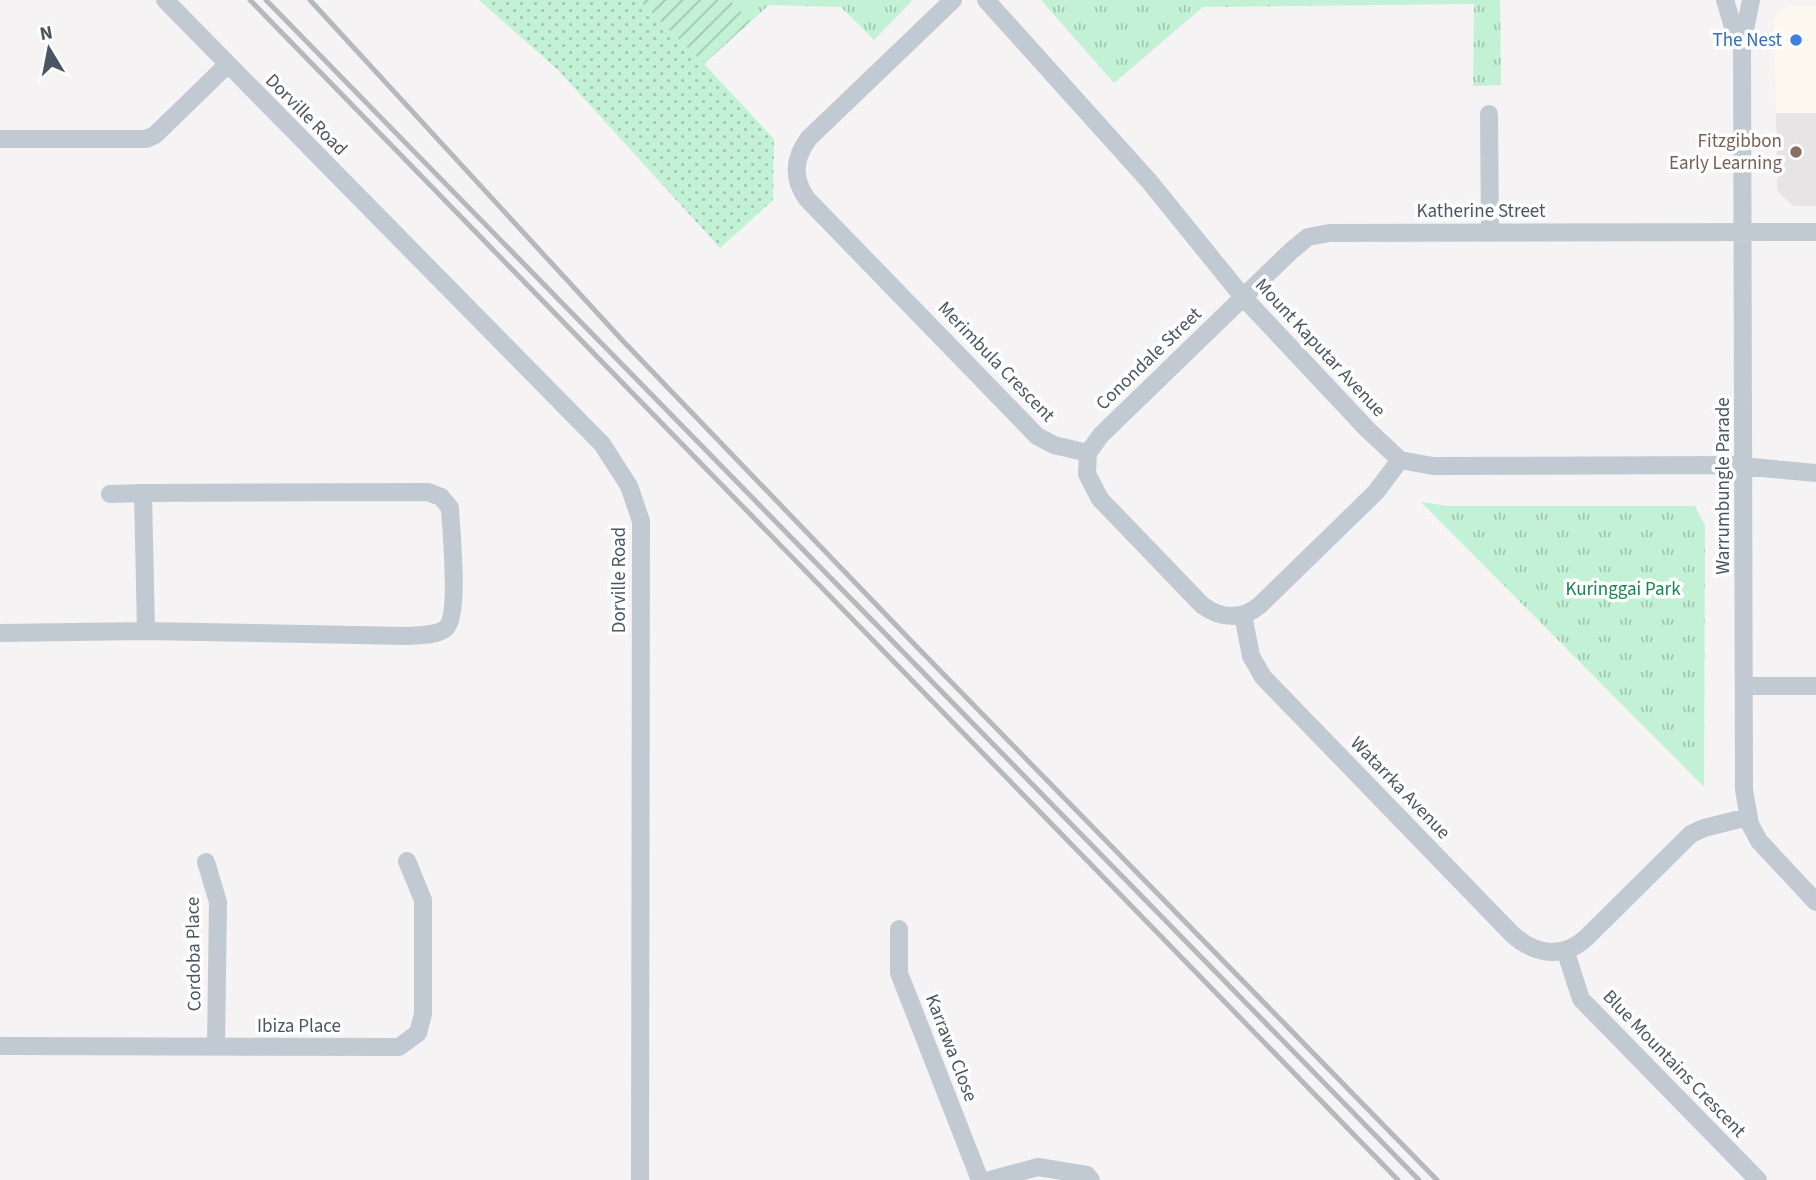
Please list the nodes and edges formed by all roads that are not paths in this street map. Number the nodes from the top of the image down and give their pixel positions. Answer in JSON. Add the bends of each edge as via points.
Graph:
{"nodes":[{"id":1,"x":165,"y":0,"type":"edge"},
{"id":2,"x":953,"y":0,"type":"edge"},
{"id":3,"x":986,"y":0,"type":"edge"},
{"id":4,"x":1725,"y":0,"type":"edge"},
{"id":5,"x":1751,"y":0,"type":"edge"},
{"id":6,"x":1742,"y":45,"type":"junction"},
{"id":7,"x":227,"y":65,"type":"junction"},
{"id":8,"x":1489,"y":114,"type":"dead end"},
{"id":9,"x":0,"y":139,"type":"edge"},
{"id":10,"x":1742,"y":232,"type":"junction"},
{"id":11,"x":1816,"y":232,"type":"edge"},
{"id":12,"x":1490,"y":233,"type":"junction"},
{"id":13,"x":1243,"y":297,"type":"junction"},
{"id":14,"x":1088,"y":453,"type":"junction"},
{"id":15,"x":1400,"y":460,"type":"junction"},
{"id":16,"x":1744,"y":466,"type":"junction"},
{"id":17,"x":1816,"y":473,"type":"edge"},
{"id":18,"x":143,"y":493,"type":"junction"},
{"id":19,"x":110,"y":494,"type":"dead end"},
{"id":20,"x":1243,"y":615,"type":"junction"},
{"id":21,"x":146,"y":631,"type":"junction"},
{"id":22,"x":0,"y":633,"type":"edge"},
{"id":23,"x":1745,"y":686,"type":"junction"},
{"id":24,"x":1816,"y":686,"type":"edge"},
{"id":25,"x":1748,"y":817,"type":"junction"},
{"id":26,"x":206,"y":862,"type":"dead end"},
{"id":27,"x":407,"y":862,"type":"dead end"},
{"id":28,"x":1816,"y":902,"type":"edge"},
{"id":29,"x":899,"y":929,"type":"dead end"},
{"id":30,"x":1565,"y":950,"type":"junction"},
{"id":31,"x":0,"y":1046,"type":"edge"},
{"id":32,"x":216,"y":1047,"type":"junction"},
{"id":33,"x":640,"y":1180,"type":"edge"},
{"id":34,"x":980,"y":1180,"type":"edge"},
{"id":35,"x":990,"y":1180,"type":"edge"},
{"id":36,"x":1091,"y":1180,"type":"edge"},
{"id":37,"x":1758,"y":1180,"type":"edge"}],
"edges":[{"from":1,"to":7,"type":"street","name":"Dorville Road"},
{"from":2,"to":14,"type":"street","name":"Merimbula Crescent","via":[[809,138],[797,159],[797,179],[807,199],[1037,436]]},
{"from":3,"to":13,"type":"street","name":"Mount Kaputar Avenue","via":[[1149,181]]},
{"from":4,"to":6,"type":"street","name":"Warrumbungle Parade"},
{"from":5,"to":6,"type":"street","name":"Warrumbungle Parade"},
{"from":6,"to":10,"type":"street","name":"Warrumbungle Parade"},
{"from":7,"to":9,"type":"street","via":[[146,139]]},
{"from":7,"to":33,"type":"street","name":"Dorville Road","via":[[602,444],[629,486],[641,521]]},
{"from":8,"to":12,"type":"street"},
{"from":10,"to":11,"type":"street","name":"Katherine Street"},
{"from":10,"to":12,"type":"street","name":"Katherine Street"},
{"from":10,"to":16,"type":"street","name":"Warrumbungle Parade"},
{"from":12,"to":13,"type":"street","name":"Katherine Street","via":[[1319,234],[1301,242]]},
{"from":13,"to":14,"type":"street","name":"Conondale Street"},
{"from":13,"to":15,"type":"street","name":"Mount Kaputar Avenue"},
{"from":14,"to":20,"type":"street","via":[[1087,474],[1100,499],[1202,605],[1217,614]]},
{"from":15,"to":16,"type":"street","via":[[1433,466]]},
{"from":15,"to":20,"type":"street","via":[[1376,492],[1260,605]]},
{"from":16,"to":17,"type":"street"},
{"from":16,"to":23,"type":"street","name":"Warrumbungle Parade"},
{"from":18,"to":19,"type":"street"},
{"from":18,"to":21,"type":"street"},
{"from":18,"to":21,"type":"street","via":[[428,492],[441,497],[450,508],[454,611],[447,627],[438,633],[408,636]]},
{"from":20,"to":30,"type":"street","name":"Watarrka Avenue","via":[[1251,656],[1263,677],[1523,944],[1539,951]]},
{"from":21,"to":22,"type":"street"},
{"from":23,"to":24,"type":"street"},
{"from":23,"to":25,"type":"street","name":"Warrumbungle Parade"},
{"from":25,"to":28,"type":"street","name":"Warrumbungle Parade","via":[[1759,841]]},
{"from":25,"to":30,"type":"street","via":[[1691,834],[1580,943]]},
{"from":26,"to":32,"type":"street","name":"Cordoba Place","via":[[218,902]]},
{"from":27,"to":32,"type":"street","name":"Ibiza Place","via":[[423,900],[423,1014],[418,1033],[400,1047]]},
{"from":29,"to":34,"type":"street","name":"Karrawa Close","via":[[899,973]]},
{"from":30,"to":37,"type":"street","name":"Blue Mountains Crescent","via":[[1581,999]]},
{"from":31,"to":32,"type":"street","name":"Ibiza Place"},
{"from":35,"to":36,"type":"street","via":[[1038,1167],[1087,1175]]}]}
